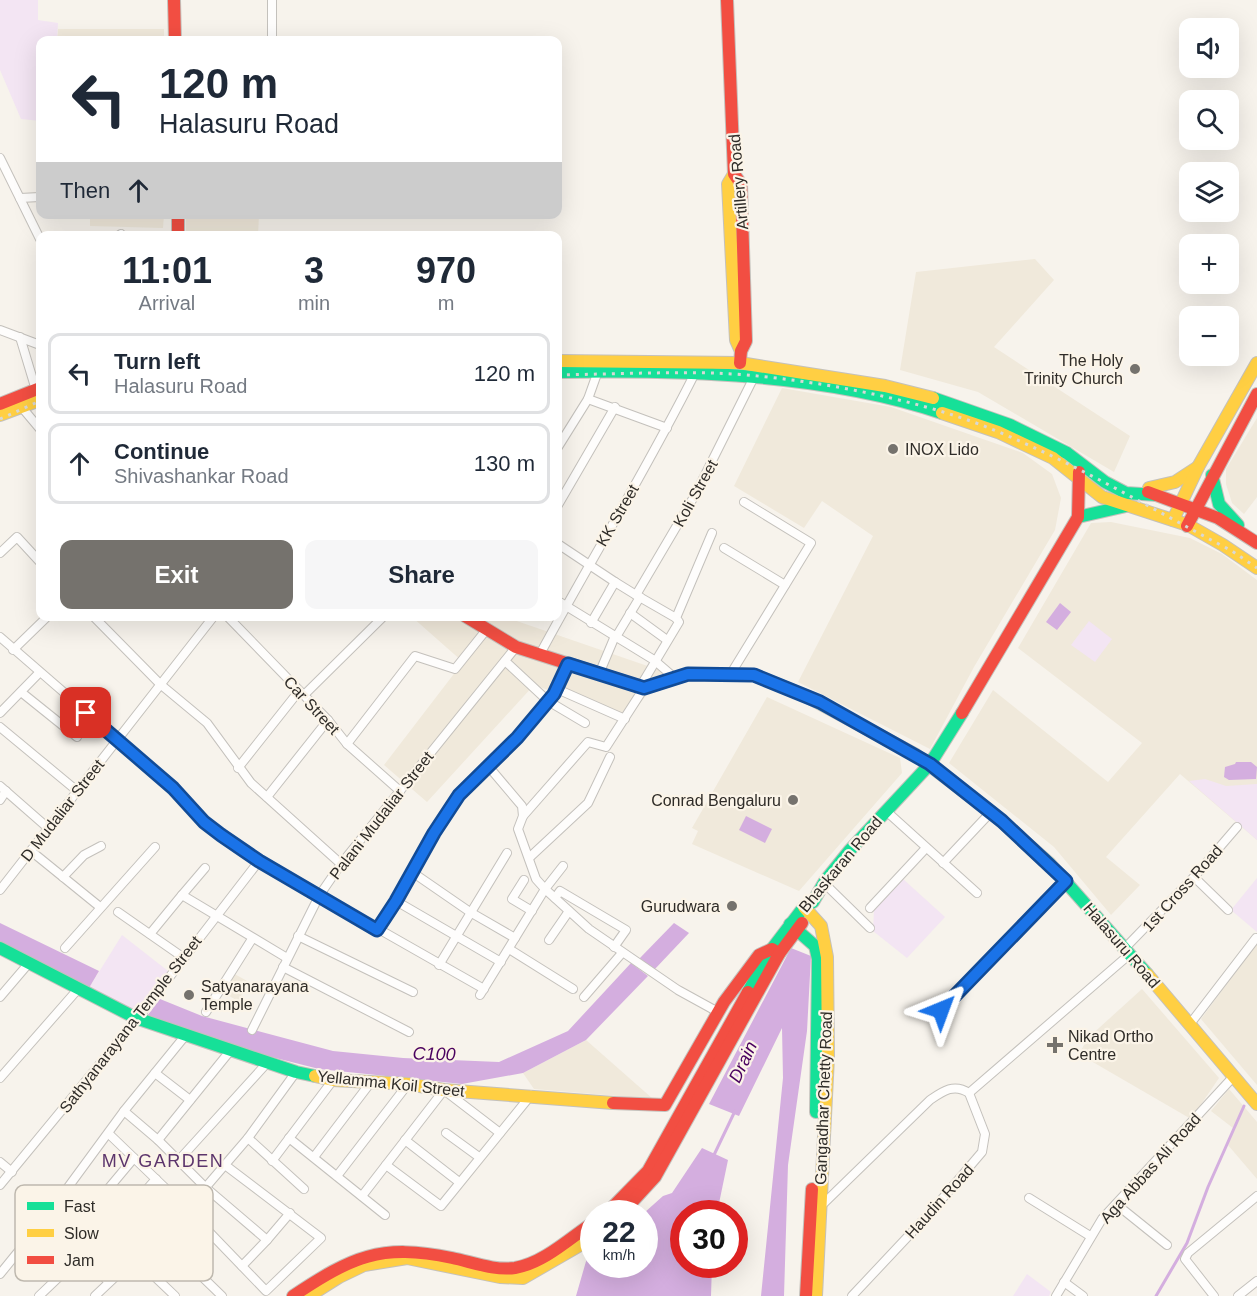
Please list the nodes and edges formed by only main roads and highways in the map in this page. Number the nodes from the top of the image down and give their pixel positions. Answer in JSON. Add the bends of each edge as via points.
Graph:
{"nodes":[{"id":1,"x":174,"y":0,"type":"edge"},
{"id":2,"x":728,"y":0,"type":"edge"},
{"id":3,"x":175,"y":36,"type":"edge"},
{"id":4,"x":741,"y":349,"type":"junction"},
{"id":5,"x":562,"y":361,"type":"edge"},
{"id":6,"x":1257,"y":363,"type":"edge"},
{"id":7,"x":562,"y":372,"type":"edge"},
{"id":8,"x":1254,"y":373,"type":"edge"},
{"id":9,"x":36,"y":394,"type":"edge"},
{"id":10,"x":1257,"y":394,"type":"edge"},
{"id":11,"x":18,"y":402,"type":"junction"},
{"id":12,"x":0,"y":404,"type":"edge"},
{"id":13,"x":1254,"y":404,"type":"edge"},
{"id":14,"x":0,"y":415,"type":"edge"},
{"id":15,"x":1081,"y":462,"type":"junction"},
{"id":16,"x":1198,"y":467,"type":"junction"},
{"id":17,"x":1212,"y":475,"type":"junction"},
{"id":18,"x":1078,"y":480,"type":"junction"},
{"id":19,"x":1141,"y":490,"type":"junction"},
{"id":20,"x":1157,"y":495,"type":"junction"},
{"id":21,"x":1182,"y":504,"type":"junction"},
{"id":22,"x":1126,"y":506,"type":"junction"},
{"id":23,"x":1196,"y":509,"type":"junction"},
{"id":24,"x":1078,"y":517,"type":"junction"},
{"id":25,"x":1173,"y":520,"type":"junction"},
{"id":26,"x":1187,"y":526,"type":"junction"},
{"id":27,"x":1247,"y":535,"type":"junction"},
{"id":28,"x":1257,"y":543,"type":"edge"},
{"id":29,"x":1257,"y":568,"type":"edge"},
{"id":30,"x":473,"y":621,"type":"edge"},
{"id":31,"x":930,"y":764,"type":"junction"},
{"id":32,"x":809,"y":907,"type":"junction"},
{"id":33,"x":794,"y":927,"type":"junction"},
{"id":34,"x":0,"y":948,"type":"edge"},
{"id":35,"x":776,"y":952,"type":"junction"},
{"id":36,"x":1257,"y":1104,"type":"edge"},
{"id":37,"x":621,"y":1200,"type":"edge"},
{"id":38,"x":634,"y":1200,"type":"edge"},
{"id":39,"x":815,"y":1208,"type":"junction"},
{"id":40,"x":580,"y":1233,"type":"edge"},
{"id":41,"x":580,"y":1244,"type":"edge"},
{"id":42,"x":813,"y":1248,"type":"junction"},
{"id":43,"x":543,"y":1262,"type":"junction"},
{"id":44,"x":293,"y":1296,"type":"edge"},
{"id":45,"x":309,"y":1296,"type":"edge"},
{"id":46,"x":806,"y":1296,"type":"edge"},
{"id":47,"x":816,"y":1296,"type":"edge"}],
"edges":[{"from":1,"to":3,"type":"main road"},
{"from":2,"to":4,"type":"main road","name":"Artillery Road","via":[[734,174],[728,184]]},
{"from":4,"to":5,"type":"main road"},
{"from":4,"to":15,"type":"main road","via":[[920,394],[1010,425]]},
{"from":6,"to":8,"type":"main road"},
{"from":7,"to":18,"type":"main road","via":[[694,373],[844,390],[983,427],[1055,459]]},
{"from":8,"to":16,"type":"main road"},
{"from":9,"to":11,"type":"main road"},
{"from":10,"to":13,"type":"main road"},
{"from":11,"to":12,"type":"main road"},
{"from":11,"to":14,"type":"main road"},
{"from":13,"to":17,"type":"main road"},
{"from":15,"to":18,"type":"main road"},
{"from":15,"to":19,"type":"main road"},
{"from":15,"to":20,"type":"main road","via":[[1126,493]]},
{"from":16,"to":19,"type":"main road","via":[[1169,486]]},
{"from":16,"to":21,"type":"main road"},
{"from":17,"to":23,"type":"main road"},
{"from":17,"to":27,"type":"main road","via":[[1220,504]]},
{"from":18,"to":22,"type":"main road","via":[[1102,498]]},
{"from":18,"to":24,"type":"main road"},
{"from":19,"to":20,"type":"main road"},
{"from":20,"to":21,"type":"main road"},
{"from":21,"to":23,"type":"main road"},
{"from":21,"to":25,"type":"main road"},
{"from":22,"to":24,"type":"main road"},
{"from":22,"to":25,"type":"main road"},
{"from":23,"to":26,"type":"main road"},
{"from":23,"to":27,"type":"main road"},
{"from":24,"to":31,"type":"main road","name":"Bhaskaran Road"},
{"from":25,"to":26,"type":"main road"},
{"from":26,"to":29,"type":"main road","via":[[1225,545]]},
{"from":27,"to":28,"type":"main road"},
{"from":30,"to":31,"type":"main road","name":"Halasuru Road","via":[[516,647],[642,688],[688,674],[754,675],[820,702]]},
{"from":31,"to":32,"type":"main road","name":"Bhaskaran Road","via":[[885,810]]},
{"from":31,"to":36,"type":"main road","name":"Halasuru Road","via":[[991,812],[1066,881]]},
{"from":32,"to":33,"type":"main road","name":"Bhaskaran Road"},
{"from":32,"to":39,"type":"main road","name":"Gangadhar Chetty Road","via":[[821,926],[827,957],[828,1057]]},
{"from":33,"to":35,"type":"main road","name":"Bhaskaran Road"},
{"from":33,"to":39,"type":"main road","name":"Gangadhar Chetty Road","via":[[814,946],[818,959]]},
{"from":34,"to":35,"type":"main road","name":"Yellamma Koil Street","via":[[185,1036],[296,1072],[333,1080],[654,1106],[664,1105],[718,1012],[759,955]]},
{"from":35,"to":37,"type":"main road","name":"Bhaskaran Road","via":[[648,1171]]},
{"from":35,"to":38,"type":"main road","name":"Bhaskaran Road","via":[[655,1177]]},
{"from":39,"to":42,"type":"main road","name":"Gangadhar Chetty Road"},
{"from":40,"to":43,"type":"main road"},
{"from":41,"to":43,"type":"main road"},
{"from":42,"to":46,"type":"main road","name":"Gangadhar Chetty Road"},
{"from":42,"to":47,"type":"main road","name":"Gangadhar Chetty Road"},
{"from":43,"to":44,"type":"main road","via":[[516,1269],[405,1250],[371,1253],[350,1260]]},
{"from":43,"to":45,"type":"main road","via":[[523,1278],[407,1258],[381,1261],[339,1277]]}]}
